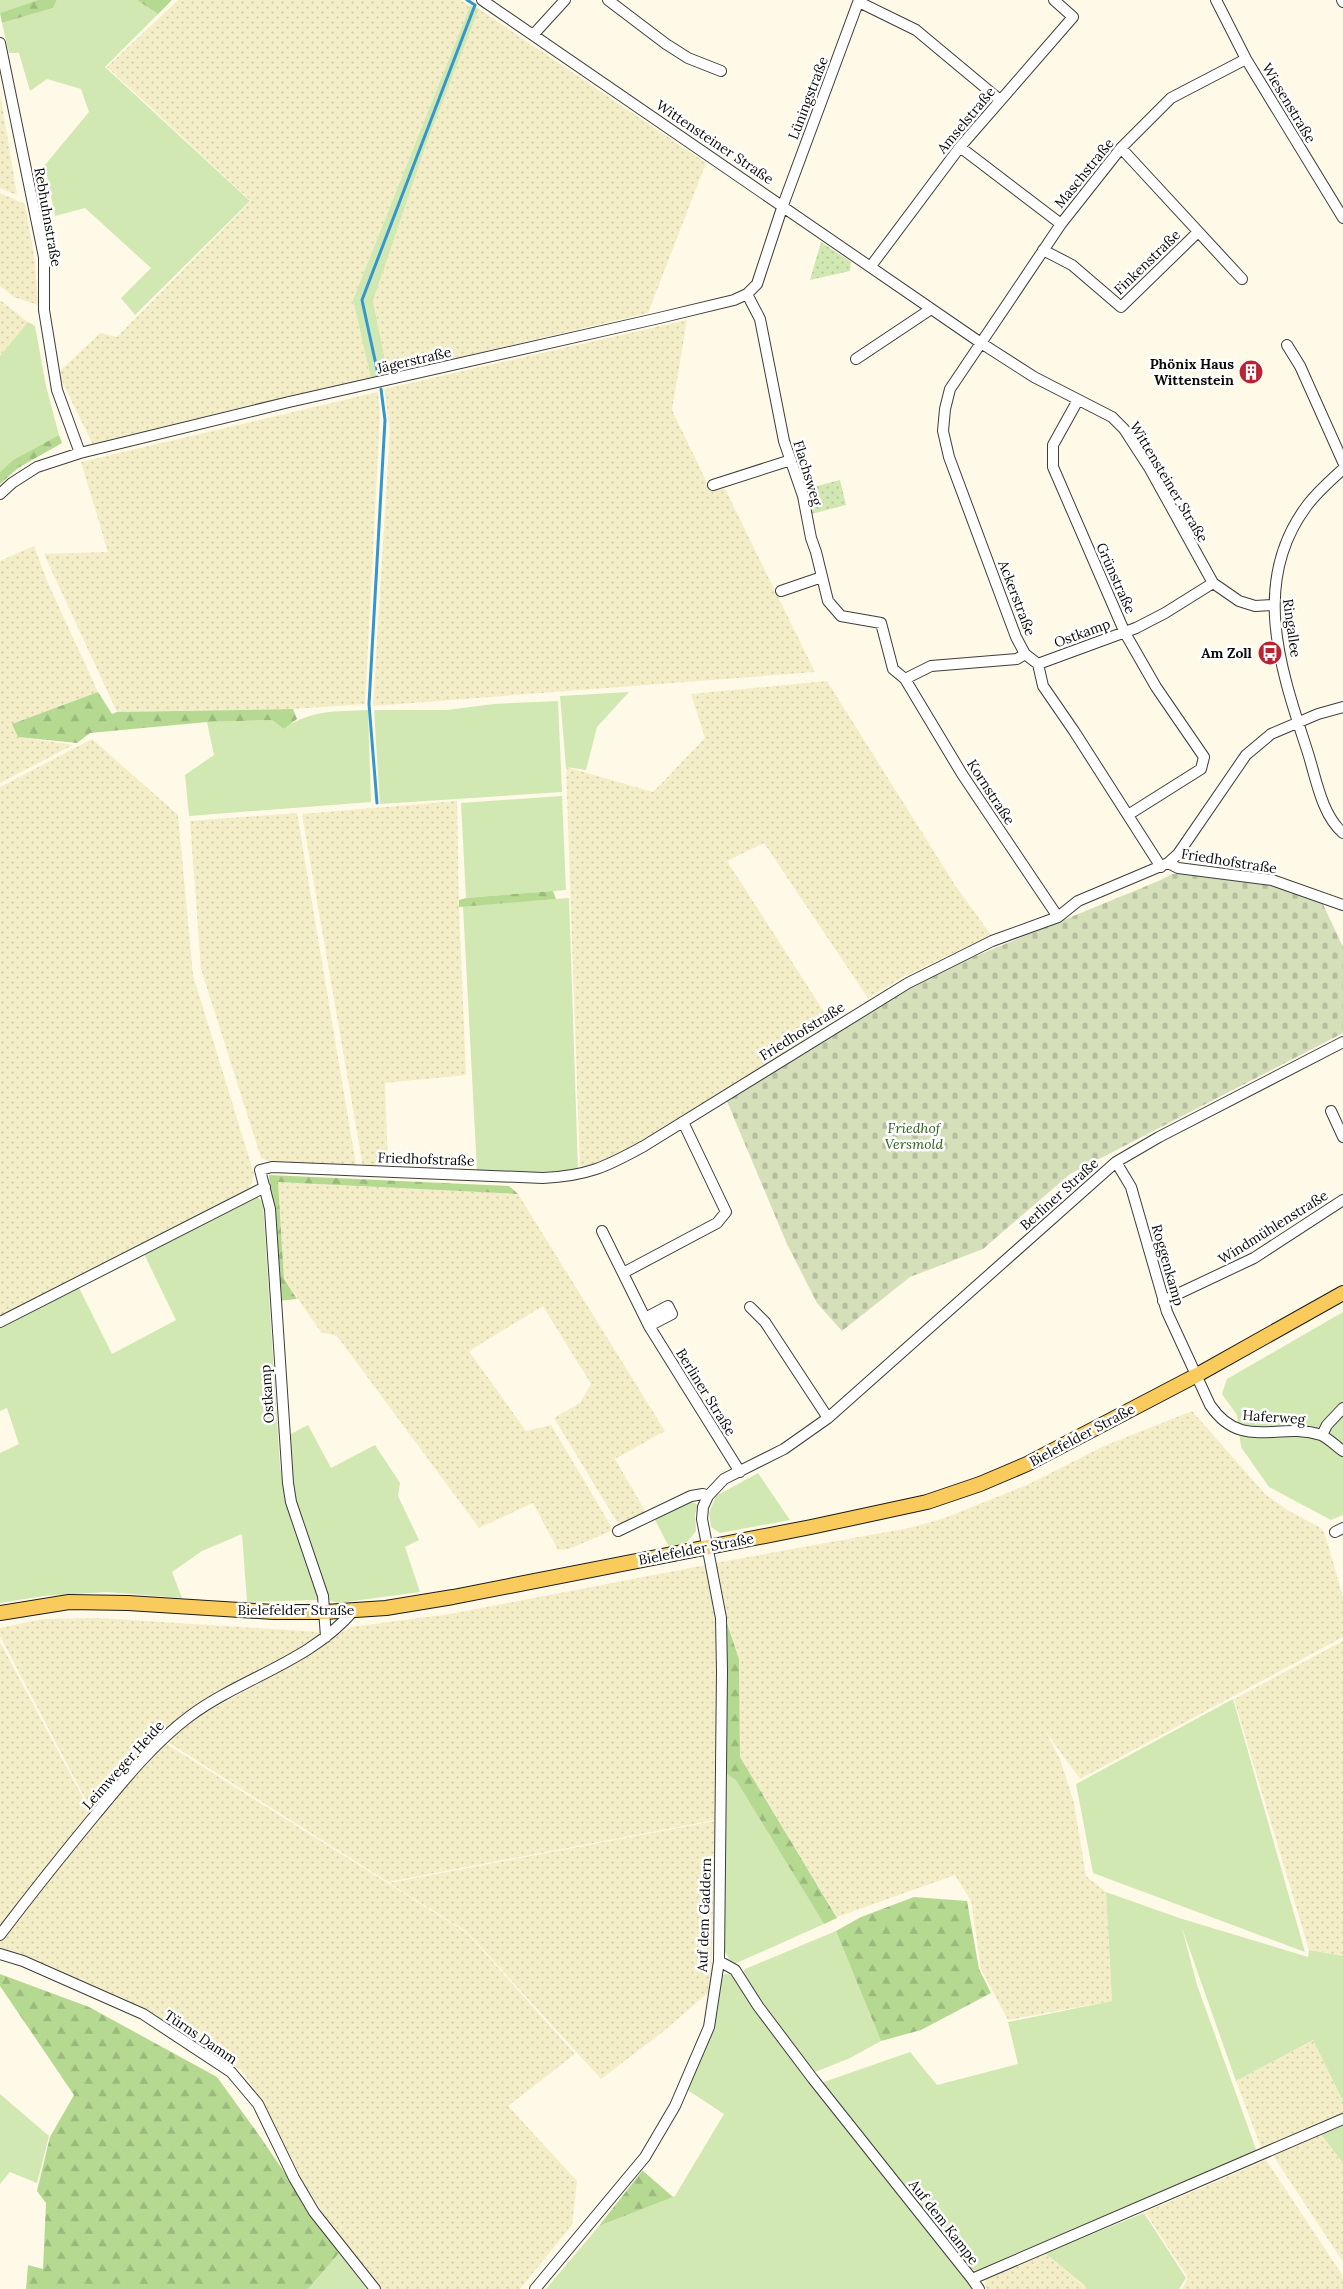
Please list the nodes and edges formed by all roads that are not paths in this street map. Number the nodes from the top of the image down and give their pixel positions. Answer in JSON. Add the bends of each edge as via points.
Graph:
{"nodes":[{"id":1,"x":482,"y":0,"type":"edge"},
{"id":2,"x":565,"y":0,"type":"edge"},
{"id":3,"x":608,"y":0,"type":"edge"},
{"id":4,"x":1054,"y":0,"type":"edge"},
{"id":5,"x":1216,"y":0,"type":"edge"},
{"id":6,"x":859,"y":1,"type":"edge"},
{"id":7,"x":533,"y":35,"type":"junction"},
{"id":8,"x":0,"y":43,"type":"edge"},
{"id":9,"x":1246,"y":59,"type":"junction"},
{"id":10,"x":721,"y":71,"type":"dead end"},
{"id":11,"x":1000,"y":100,"type":"junction"},
{"id":12,"x":960,"y":147,"type":"junction"},
{"id":13,"x":1121,"y":148,"type":"junction"},
{"id":14,"x":782,"y":205,"type":"junction"},
{"id":15,"x":1343,"y":218,"type":"edge"},
{"id":16,"x":1060,"y":224,"type":"junction"},
{"id":17,"x":1198,"y":232,"type":"junction"},
{"id":18,"x":1043,"y":250,"type":"junction"},
{"id":19,"x":871,"y":266,"type":"junction"},
{"id":20,"x":1242,"y":279,"type":"dead end"},
{"id":21,"x":747,"y":294,"type":"junction"},
{"id":22,"x":931,"y":309,"type":"junction"},
{"id":23,"x":981,"y":343,"type":"junction"},
{"id":24,"x":1287,"y":345,"type":"dead end"},
{"id":25,"x":856,"y":359,"type":"dead end"},
{"id":26,"x":1078,"y":400,"type":"junction"},
{"id":27,"x":80,"y":453,"type":"junction"},
{"id":28,"x":791,"y":460,"type":"junction"},
{"id":29,"x":1343,"y":462,"type":"edge"},
{"id":30,"x":1343,"y":469,"type":"edge"},
{"id":31,"x":713,"y":485,"type":"dead end"},
{"id":32,"x":0,"y":494,"type":"edge"},
{"id":33,"x":822,"y":577,"type":"junction"},
{"id":34,"x":1213,"y":583,"type":"junction"},
{"id":35,"x":781,"y":591,"type":"dead end"},
{"id":36,"x":1273,"y":605,"type":"junction"},
{"id":37,"x":1125,"y":632,"type":"junction"},
{"id":38,"x":1025,"y":654,"type":"junction"},
{"id":39,"x":1038,"y":664,"type":"junction"},
{"id":40,"x":905,"y":678,"type":"junction"},
{"id":41,"x":1343,"y":707,"type":"edge"},
{"id":42,"x":1298,"y":722,"type":"junction"},
{"id":43,"x":1128,"y":815,"type":"junction"},
{"id":44,"x":1343,"y":833,"type":"edge"},
{"id":45,"x":1165,"y":865,"type":"junction"},
{"id":46,"x":1343,"y":905,"type":"edge"},
{"id":47,"x":1058,"y":918,"type":"junction"},
{"id":48,"x":1343,"y":1042,"type":"edge"},
{"id":49,"x":1331,"y":1111,"type":"dead end"},
{"id":50,"x":683,"y":1122,"type":"junction"},
{"id":51,"x":1343,"y":1137,"type":"edge"},
{"id":52,"x":1116,"y":1162,"type":"junction"},
{"id":53,"x":260,"y":1170,"type":"joint"},
{"id":54,"x":265,"y":1187,"type":"junction"},
{"id":55,"x":1343,"y":1200,"type":"edge"},
{"id":56,"x":602,"y":1232,"type":"dead end"},
{"id":57,"x":623,"y":1273,"type":"junction"},
{"id":58,"x":1343,"y":1293,"type":"edge"},
{"id":59,"x":1163,"y":1300,"type":"junction"},
{"id":60,"x":750,"y":1307,"type":"dead end"},
{"id":61,"x":0,"y":1322,"type":"edge"},
{"id":62,"x":1197,"y":1375,"type":"junction"},
{"id":63,"x":1343,"y":1408,"type":"edge"},
{"id":64,"x":828,"y":1418,"type":"junction"},
{"id":65,"x":1322,"y":1436,"type":"junction"},
{"id":66,"x":1343,"y":1451,"type":"edge"},
{"id":67,"x":740,"y":1472,"type":"junction"},
{"id":68,"x":708,"y":1496,"type":"junction"},
{"id":69,"x":618,"y":1531,"type":"dead end"},
{"id":70,"x":707,"y":1546,"type":"junction"},
{"id":71,"x":354,"y":1610,"type":"junction"},
{"id":72,"x":325,"y":1612,"type":"junction"},
{"id":73,"x":0,"y":1613,"type":"edge"},
{"id":74,"x":326,"y":1637,"type":"junction"},
{"id":75,"x":0,"y":1936,"type":"edge"},
{"id":76,"x":0,"y":1954,"type":"edge"},
{"id":77,"x":719,"y":1961,"type":"junction"},
{"id":78,"x":1343,"y":2119,"type":"edge"},
{"id":79,"x":972,"y":2279,"type":"junction"},
{"id":80,"x":375,"y":2289,"type":"edge"},
{"id":81,"x":534,"y":2289,"type":"edge"},
{"id":82,"x":980,"y":2289,"type":"edge"}],
"edges":[{"from":1,"to":7,"type":"street","name":"Wittensteiner Straße"},
{"from":2,"to":7,"type":"street"},
{"from":3,"to":10,"type":"street","via":[[688,58]]},
{"from":4,"to":11,"type":"street","name":"Amselstraße","via":[[1073,17]]},
{"from":5,"to":9,"type":"street","name":"Wiesenstraße"},
{"from":6,"to":11,"type":"street","via":[[916,30]]},
{"from":6,"to":14,"type":"street","name":"Lüningstraße"},
{"from":7,"to":14,"type":"street","name":"Wittensteiner Straße"},
{"from":8,"to":27,"type":"street","name":"Rebhuhnstraße","via":[[44,257],[44,310],[57,390]]},
{"from":9,"to":13,"type":"street","name":"Maschstraße","via":[[1171,98]]},
{"from":9,"to":15,"type":"street","name":"Wiesenstraße"},
{"from":11,"to":12,"type":"street","name":"Amselstraße"},
{"from":12,"to":16,"type":"street"},
{"from":12,"to":19,"type":"street","name":"Amselstraße"},
{"from":13,"to":16,"type":"street","name":"Maschstraße"},
{"from":13,"to":17,"type":"street","name":"Finkenstraße"},
{"from":14,"to":19,"type":"street","name":"Wittensteiner Straße"},
{"from":14,"to":21,"type":"street","via":[[757,284]]},
{"from":16,"to":18,"type":"street","name":"Maschstraße"},
{"from":17,"to":18,"type":"street","name":"Finkenstraße","via":[[1121,307],[1072,265]]},
{"from":17,"to":20,"type":"street","name":"Finkenstraße"},
{"from":18,"to":23,"type":"street","name":"Maschstraße"},
{"from":19,"to":22,"type":"street","name":"Wittensteiner Straße"},
{"from":21,"to":27,"type":"street","name":"Jägerstraße","via":[[655,319]]},
{"from":21,"to":28,"type":"street","name":"Flachsweg","via":[[760,319],[784,441]]},
{"from":22,"to":23,"type":"street","name":"Wittensteiner Straße"},
{"from":22,"to":25,"type":"street"},
{"from":23,"to":26,"type":"street","name":"Wittensteiner Straße"},
{"from":23,"to":38,"type":"street","name":"Ackerstraße","via":[[950,389],[943,431],[949,457]]},
{"from":24,"to":29,"type":"street","via":[[1300,366]]},
{"from":26,"to":34,"type":"street","name":"Wittensteiner Straße","via":[[1112,417],[1124,429]]},
{"from":26,"to":37,"type":"street","name":"Grünstraße","via":[[1053,445],[1053,467]]},
{"from":27,"to":32,"type":"street","name":"Jägerstraße","via":[[37,467]]},
{"from":28,"to":31,"type":"street"},
{"from":28,"to":33,"type":"street","name":"Flachsweg"},
{"from":30,"to":36,"type":"street","name":"Ringallee","via":[[1306,506],[1294,525],[1275,578]]},
{"from":33,"to":35,"type":"street"},
{"from":33,"to":40,"type":"street","name":"Flachsweg","via":[[828,601],[841,616],[881,623],[893,669]]},
{"from":34,"to":36,"type":"street","name":"Wittensteiner Straße","via":[[1239,601],[1255,606]]},
{"from":34,"to":37,"type":"street","name":"Ostkamp","via":[[1165,613]]},
{"from":36,"to":42,"type":"street","name":"Ringallee","via":[[1286,681]]},
{"from":37,"to":39,"type":"street","name":"Ostkamp"},
{"from":37,"to":43,"type":"street","name":"Grünstraße","via":[[1156,687],[1204,757],[1201,768]]},
{"from":38,"to":39,"type":"street","name":"Ackerstraße"},
{"from":38,"to":40,"type":"street","via":[[1017,659],[931,666]]},
{"from":39,"to":43,"type":"street","via":[[1043,686]]},
{"from":40,"to":47,"type":"street","name":"Kornstraße","via":[[962,774]]},
{"from":41,"to":42,"type":"street"},
{"from":42,"to":44,"type":"street","via":[[1327,810]]},
{"from":42,"to":45,"type":"street","via":[[1271,734],[1246,755],[1178,854]]},
{"from":43,"to":45,"type":"street"},
{"from":45,"to":46,"type":"street","name":"Friedhofstraße","via":[[1272,880]]},
{"from":45,"to":47,"type":"street","name":"Friedhofstraße","via":[[1078,901]]},
{"from":47,"to":50,"type":"street","name":"Friedhofstraße","via":[[992,942],[908,982]]},
{"from":48,"to":52,"type":"street","name":"Berliner Straße"},
{"from":49,"to":51,"type":"street"},
{"from":50,"to":53,"type":"street","name":"Friedhofstraße","via":[[610,1164],[585,1174],[562,1177],[272,1167]]},
{"from":50,"to":57,"type":"street","via":[[726,1212],[717,1223]]},
{"from":52,"to":59,"type":"street","name":"Roggenkamp","via":[[1131,1187]]},
{"from":52,"to":64,"type":"street","name":"Berliner Straße"},
{"from":53,"to":54,"type":"street","name":"Ostkamp"},
{"from":54,"to":61,"type":"street"},
{"from":54,"to":72,"type":"street","name":"Ostkamp","via":[[270,1209],[288,1483]]},
{"from":55,"to":59,"type":"street","name":"Windmühlenstraße","via":[[1254,1258]]},
{"from":56,"to":57,"type":"street","name":"Berliner Straße"},
{"from":57,"to":67,"type":"street","name":"Berliner Straße","via":[[647,1322]]},
{"from":58,"to":62,"type":"main road","name":"Bielefelder Straße"},
{"from":59,"to":62,"type":"street","name":"Roggenkamp"},
{"from":60,"to":64,"type":"street","via":[[765,1322]]},
{"from":62,"to":65,"type":"street","name":"Haferweg","via":[[1216,1414],[1241,1431],[1286,1431]]},
{"from":62,"to":70,"type":"main road","name":"Bielefelder Straße","via":[[1027,1464],[980,1484],[927,1502]]},
{"from":63,"to":65,"type":"street","via":[[1327,1425]]},
{"from":64,"to":67,"type":"street","name":"Berliner Straße","via":[[784,1449]]},
{"from":65,"to":66,"type":"street","name":"Haferweg"},
{"from":67,"to":68,"type":"street","name":"Berliner Straße","via":[[724,1479]]},
{"from":68,"to":69,"type":"street","via":[[691,1496]]},
{"from":68,"to":70,"type":"street","via":[[702,1519]]},
{"from":70,"to":71,"type":"main road","name":"Bielefelder Straße","via":[[453,1597]]},
{"from":70,"to":77,"type":"street","name":"Auf dem Gaddern","via":[[721,1618]]},
{"from":71,"to":72,"type":"main road","name":"Bielefelder Straße"},
{"from":71,"to":74,"type":"street","name":"Leimweger Heide"},
{"from":72,"to":73,"type":"main road","name":"Bielefelder Straße","via":[[69,1602]]},
{"from":72,"to":74,"type":"street"},
{"from":74,"to":75,"type":"street","name":"Leimweger Heide","via":[[299,1656],[199,1710],[168,1734],[117,1788]]},
{"from":76,"to":80,"type":"street","name":"Türns Damm","via":[[143,2014],[231,2072],[258,2104],[314,2212]]},
{"from":77,"to":79,"type":"street","name":"Auf dem Kampe","via":[[735,1970],[813,2079]]},
{"from":77,"to":81,"type":"street","name":"Auf dem Gaddern","via":[[709,2027],[676,2106],[645,2157]]},
{"from":78,"to":79,"type":"street","name":"Auf dem Kampe"},
{"from":79,"to":82,"type":"street"}]}
